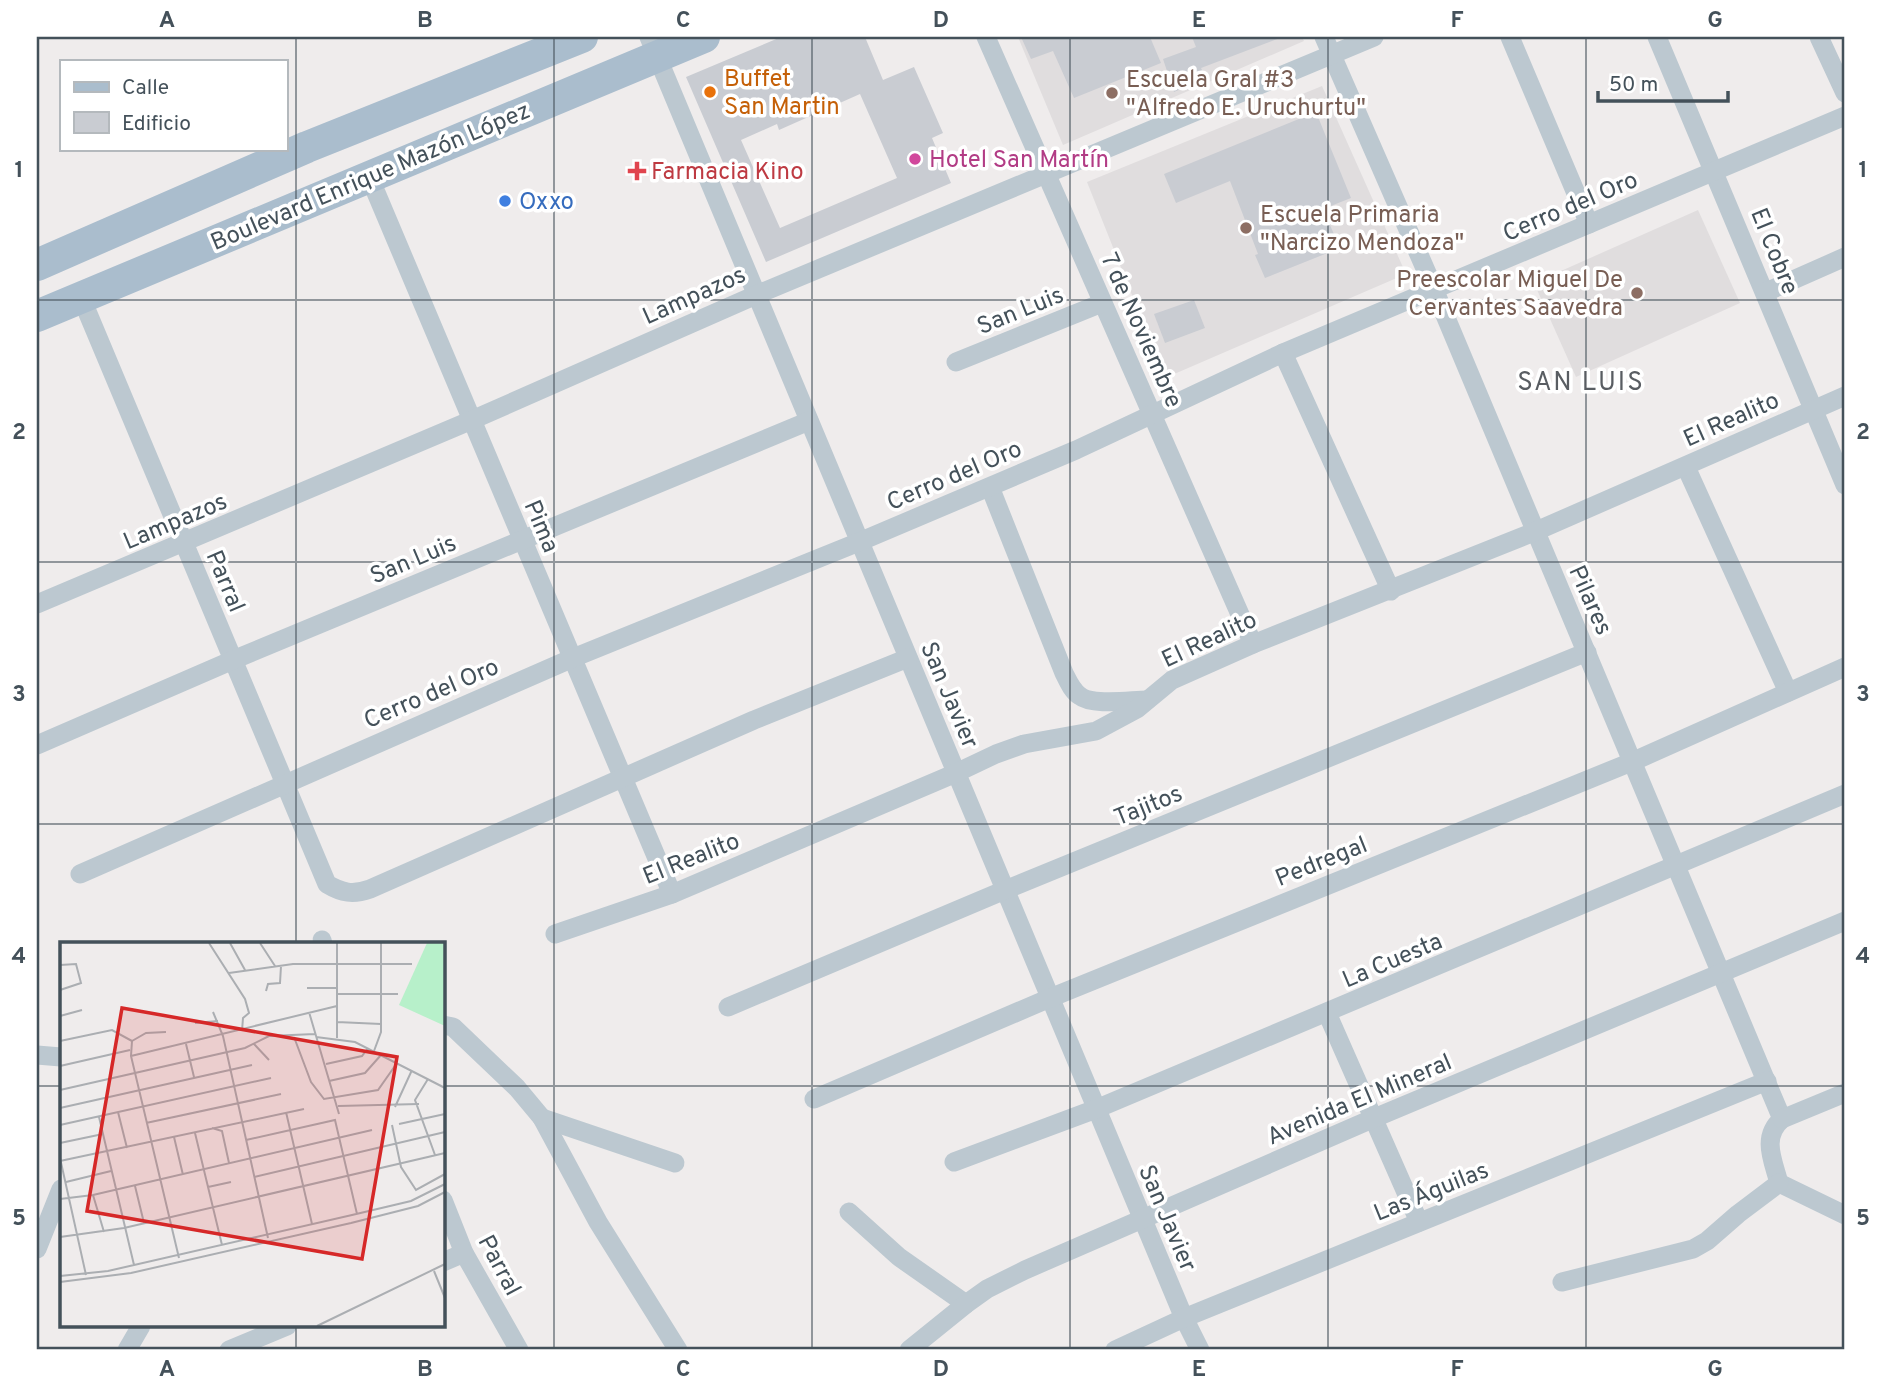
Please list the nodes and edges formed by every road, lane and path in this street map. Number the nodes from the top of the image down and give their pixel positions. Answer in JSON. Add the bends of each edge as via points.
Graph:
{"nodes":[{"id":1,"x":582,"y":37,"type":"edge"},
{"id":2,"x":704,"y":37,"type":"edge"},
{"id":3,"x":986,"y":37,"type":"edge"},
{"id":4,"x":1324,"y":37,"type":"edge"},
{"id":5,"x":1374,"y":37,"type":"edge"},
{"id":6,"x":1510,"y":37,"type":"edge"},
{"id":7,"x":1657,"y":37,"type":"edge"},
{"id":8,"x":1819,"y":37,"type":"edge"},
{"id":9,"x":653,"y":47,"type":"edge"},
{"id":10,"x":1332,"y":55,"type":"junction"},
{"id":11,"x":1845,"y":93,"type":"edge"},
{"id":12,"x":1845,"y":116,"type":"edge"},
{"id":13,"x":1715,"y":172,"type":"junction"},
{"id":14,"x":1045,"y":174,"type":"junction"},
{"id":15,"x":369,"y":176,"type":"junction"},
{"id":16,"x":1589,"y":224,"type":"junction"},
{"id":17,"x":1845,"y":257,"type":"edge"},
{"id":18,"x":37,"y":265,"type":"edge"},
{"id":19,"x":1434,"y":289,"type":"junction"},
{"id":20,"x":1766,"y":292,"type":"junction"},
{"id":21,"x":756,"y":295,"type":"junction"},
{"id":22,"x":81,"y":297,"type":"junction"},
{"id":23,"x":1102,"y":303,"type":"junction"},
{"id":24,"x":37,"y":316,"type":"edge"},
{"id":25,"x":1283,"y":353,"type":"junction"},
{"id":26,"x":956,"y":362,"type":"dead end"},
{"id":27,"x":1845,"y":396,"type":"edge"},
{"id":28,"x":1814,"y":409,"type":"junction"},
{"id":29,"x":1154,"y":415,"type":"junction"},
{"id":30,"x":472,"y":420,"type":"junction"},
{"id":31,"x":809,"y":421,"type":"junction"},
{"id":32,"x":1686,"y":467,"type":"junction"},
{"id":33,"x":1845,"y":485,"type":"edge"},
{"id":34,"x":990,"y":487,"type":"junction"},
{"id":35,"x":1534,"y":532,"type":"junction"},
{"id":36,"x":521,"y":540,"type":"junction"},
{"id":37,"x":859,"y":542,"type":"junction"},
{"id":38,"x":184,"y":544,"type":"junction"},
{"id":39,"x":1391,"y":590,"type":"junction"},
{"id":40,"x":37,"y":604,"type":"edge"},
{"id":41,"x":1253,"y":644,"type":"junction"},
{"id":42,"x":1587,"y":652,"type":"junction"},
{"id":43,"x":573,"y":658,"type":"junction"},
{"id":44,"x":908,"y":658,"type":"junction"},
{"id":45,"x":233,"y":660,"type":"junction"},
{"id":46,"x":1845,"y":667,"type":"edge"},
{"id":47,"x":1788,"y":692,"type":"junction"},
{"id":48,"x":1147,"y":700,"type":"junction"},
{"id":49,"x":37,"y":745,"type":"edge"},
{"id":50,"x":1633,"y":761,"type":"junction"},
{"id":51,"x":956,"y":773,"type":"junction"},
{"id":52,"x":622,"y":779,"type":"junction"},
{"id":53,"x":285,"y":783,"type":"junction"},
{"id":54,"x":1845,"y":794,"type":"edge"},
{"id":55,"x":1677,"y":866,"type":"junction"},
{"id":56,"x":80,"y":874,"type":"dead end"},
{"id":57,"x":1005,"y":890,"type":"junction"},
{"id":58,"x":672,"y":894,"type":"junction"},
{"id":59,"x":1845,"y":921,"type":"edge"},
{"id":60,"x":555,"y":934,"type":"dead end"},
{"id":61,"x":1723,"y":973,"type":"junction"},
{"id":62,"x":1050,"y":999,"type":"junction"},
{"id":63,"x":728,"y":1007,"type":"dead end"},
{"id":64,"x":1327,"y":1013,"type":"junction"},
{"id":65,"x":448,"y":1026,"type":"edge"},
{"id":66,"x":37,"y":1055,"type":"edge"},
{"id":67,"x":60,"y":1057,"type":"edge"},
{"id":68,"x":1767,"y":1081,"type":"junction"},
{"id":69,"x":1845,"y":1093,"type":"edge"},
{"id":70,"x":814,"y":1099,"type":"dead end"},
{"id":71,"x":1096,"y":1110,"type":"junction"},
{"id":72,"x":542,"y":1118,"type":"junction"},
{"id":73,"x":1372,"y":1119,"type":"junction"},
{"id":74,"x":1782,"y":1119,"type":"junction"},
{"id":75,"x":954,"y":1162,"type":"dead end"},
{"id":76,"x":675,"y":1163,"type":"dead end"},
{"id":77,"x":1779,"y":1183,"type":"junction"},
{"id":78,"x":60,"y":1192,"type":"edge"},
{"id":79,"x":444,"y":1202,"type":"edge"},
{"id":80,"x":849,"y":1212,"type":"dead end"},
{"id":81,"x":1845,"y":1214,"type":"edge"},
{"id":82,"x":1142,"y":1218,"type":"junction"},
{"id":83,"x":1419,"y":1222,"type":"junction"},
{"id":84,"x":37,"y":1249,"type":"edge"},
{"id":85,"x":464,"y":1253,"type":"junction"},
{"id":86,"x":444,"y":1262,"type":"edge"},
{"id":87,"x":1562,"y":1282,"type":"dead end"},
{"id":88,"x":966,"y":1304,"type":"junction"},
{"id":89,"x":1184,"y":1318,"type":"junction"},
{"id":90,"x":140,"y":1328,"type":"edge"},
{"id":91,"x":282,"y":1328,"type":"edge"},
{"id":92,"x":127,"y":1350,"type":"edge"},
{"id":93,"x":229,"y":1350,"type":"edge"},
{"id":94,"x":519,"y":1350,"type":"edge"},
{"id":95,"x":678,"y":1350,"type":"edge"},
{"id":96,"x":909,"y":1350,"type":"edge"},
{"id":97,"x":1115,"y":1350,"type":"edge"},
{"id":98,"x":1200,"y":1350,"type":"edge"}],
"edges":[{"from":1,"to":18,"type":"main road","name":"Boulevard Enrique Mazón López","via":[[307,148]]},
{"from":2,"to":9,"type":"main road","name":"Boulevard Enrique Mazón López"},
{"from":3,"to":14,"type":"street","name":"7 de Noviembre"},
{"from":4,"to":10,"type":"street","name":"Pilares"},
{"from":5,"to":10,"type":"street","name":"Lampazos"},
{"from":6,"to":16,"type":"street"},
{"from":7,"to":13,"type":"street","name":"El Cobre"},
{"from":8,"to":11,"type":"street"},
{"from":9,"to":15,"type":"main road","name":"Boulevard Enrique Mazón López"},
{"from":9,"to":21,"type":"street","name":"San Javier"},
{"from":10,"to":14,"type":"street","name":"Lampazos"},
{"from":10,"to":19,"type":"street","name":"Pilares"},
{"from":12,"to":13,"type":"street","name":"Cerro del Oro"},
{"from":13,"to":16,"type":"street","name":"Cerro del Oro"},
{"from":13,"to":20,"type":"street","name":"El Cobre"},
{"from":14,"to":21,"type":"street","name":"Lampazos"},
{"from":14,"to":23,"type":"street","name":"7 de Noviembre"},
{"from":15,"to":22,"type":"main road","name":"Boulevard Enrique Mazón López"},
{"from":15,"to":30,"type":"street","name":"Pima"},
{"from":16,"to":19,"type":"street","name":"Cerro del Oro"},
{"from":17,"to":20,"type":"street"},
{"from":19,"to":25,"type":"street","name":"Cerro del Oro"},
{"from":19,"to":35,"type":"street","name":"Pilares"},
{"from":20,"to":28,"type":"street","name":"El Cobre"},
{"from":21,"to":30,"type":"street","name":"Lampazos"},
{"from":21,"to":31,"type":"street","name":"San Javier"},
{"from":22,"to":24,"type":"main road","name":"Boulevard Enrique Mazón López"},
{"from":22,"to":38,"type":"street","name":"Parral"},
{"from":23,"to":26,"type":"street","name":"San Luis"},
{"from":23,"to":29,"type":"street","name":"7 de Noviembre"},
{"from":25,"to":29,"type":"street","name":"Cerro del Oro"},
{"from":25,"to":39,"type":"street"},
{"from":27,"to":28,"type":"street","name":"El Realito"},
{"from":28,"to":32,"type":"street","name":"El Realito"},
{"from":28,"to":33,"type":"street","name":"El Cobre"},
{"from":29,"to":34,"type":"street","name":"Cerro del Oro"},
{"from":29,"to":41,"type":"street","name":"7 de Noviembre"},
{"from":30,"to":36,"type":"street","name":"Pima"},
{"from":30,"to":38,"type":"street","name":"Lampazos"},
{"from":31,"to":36,"type":"street","name":"San Luis"},
{"from":31,"to":37,"type":"street","name":"San Javier"},
{"from":32,"to":35,"type":"street","name":"El Realito"},
{"from":32,"to":47,"type":"street"},
{"from":34,"to":37,"type":"street","name":"Cerro del Oro"},
{"from":34,"to":48,"type":"street","via":[[1073,690],[1094,701]]},
{"from":35,"to":39,"type":"street","name":"El Realito"},
{"from":35,"to":42,"type":"street","name":"Pilares"},
{"from":36,"to":43,"type":"street","name":"Pima"},
{"from":36,"to":45,"type":"street","name":"San Luis"},
{"from":37,"to":43,"type":"street","name":"Cerro del Oro"},
{"from":37,"to":44,"type":"street","name":"San Javier"},
{"from":38,"to":40,"type":"street","name":"Lampazos"},
{"from":38,"to":45,"type":"street","name":"Parral"},
{"from":39,"to":41,"type":"street","name":"El Realito"},
{"from":41,"to":48,"type":"street","name":"El Realito","via":[[1172,680]]},
{"from":42,"to":50,"type":"street","name":"Pilares"},
{"from":42,"to":57,"type":"street","name":"Tajitos"},
{"from":43,"to":52,"type":"street","name":"Pima"},
{"from":43,"to":53,"type":"street","name":"Cerro del Oro"},
{"from":44,"to":51,"type":"street","name":"San Javier"},
{"from":44,"to":52,"type":"street"},
{"from":45,"to":49,"type":"street","name":"San Luis"},
{"from":45,"to":53,"type":"street","name":"Parral"},
{"from":46,"to":47,"type":"street","name":"Pedregal"},
{"from":47,"to":50,"type":"street","name":"Pedregal"},
{"from":48,"to":51,"type":"street","name":"El Realito","via":[[1096,731],[1024,744]]},
{"from":50,"to":55,"type":"street","name":"Pilares"},
{"from":50,"to":62,"type":"street","name":"Pedregal"},
{"from":51,"to":57,"type":"street","name":"San Javier"},
{"from":51,"to":58,"type":"street","name":"El Realito"},
{"from":52,"to":53,"type":"street","name":"Parral","via":[[356,894],[327,884]]},
{"from":52,"to":58,"type":"street","name":"Pima"},
{"from":53,"to":56,"type":"street","name":"Cerro del Oro"},
{"from":54,"to":55,"type":"street","name":"La Cuesta"},
{"from":55,"to":61,"type":"street","name":"Pilares"},
{"from":55,"to":64,"type":"street","name":"La Cuesta"},
{"from":57,"to":62,"type":"street","name":"San Javier"},
{"from":57,"to":63,"type":"street","name":"Tajitos"},
{"from":58,"to":60,"type":"street","name":"El Realito"},
{"from":59,"to":61,"type":"street","name":"Avenida El Mineral"},
{"from":61,"to":68,"type":"street","name":"Pilares"},
{"from":61,"to":73,"type":"street","name":"Avenida El Mineral"},
{"from":62,"to":70,"type":"street","name":"Pedregal"},
{"from":62,"to":71,"type":"street","name":"San Javier"},
{"from":64,"to":71,"type":"street","name":"La Cuesta"},
{"from":64,"to":73,"type":"street"},
{"from":65,"to":72,"type":"street","via":[[517,1088]]},
{"from":66,"to":67,"type":"street"},
{"from":68,"to":74,"type":"street","name":"Pilares"},
{"from":68,"to":83,"type":"street","name":"Las Águilas"},
{"from":69,"to":74,"type":"street"},
{"from":71,"to":75,"type":"street","name":"La Cuesta"},
{"from":71,"to":82,"type":"street","name":"San Javier"},
{"from":72,"to":76,"type":"street"},
{"from":72,"to":95,"type":"street","via":[[598,1222]]},
{"from":73,"to":82,"type":"street","name":"Avenida El Mineral"},
{"from":73,"to":83,"type":"street"},
{"from":74,"to":77,"type":"street","via":[[1769,1139]]},
{"from":77,"to":81,"type":"street"},
{"from":77,"to":87,"type":"street","via":[[1693,1249]]},
{"from":78,"to":84,"type":"street"},
{"from":79,"to":85,"type":"street","name":"Parral"},
{"from":80,"to":88,"type":"street","via":[[898,1257]]},
{"from":82,"to":88,"type":"street","name":"Avenida El Mineral","via":[[1025,1270]]},
{"from":82,"to":89,"type":"street","name":"San Javier"},
{"from":83,"to":89,"type":"street","name":"Las Águilas"},
{"from":85,"to":86,"type":"street"},
{"from":85,"to":94,"type":"street","name":"Parral"},
{"from":88,"to":96,"type":"street","name":"Avenida El Mineral"},
{"from":89,"to":97,"type":"street","name":"Las Águilas"},
{"from":89,"to":98,"type":"street","name":"San Javier"},
{"from":90,"to":92,"type":"street"},
{"from":91,"to":93,"type":"street"}]}
